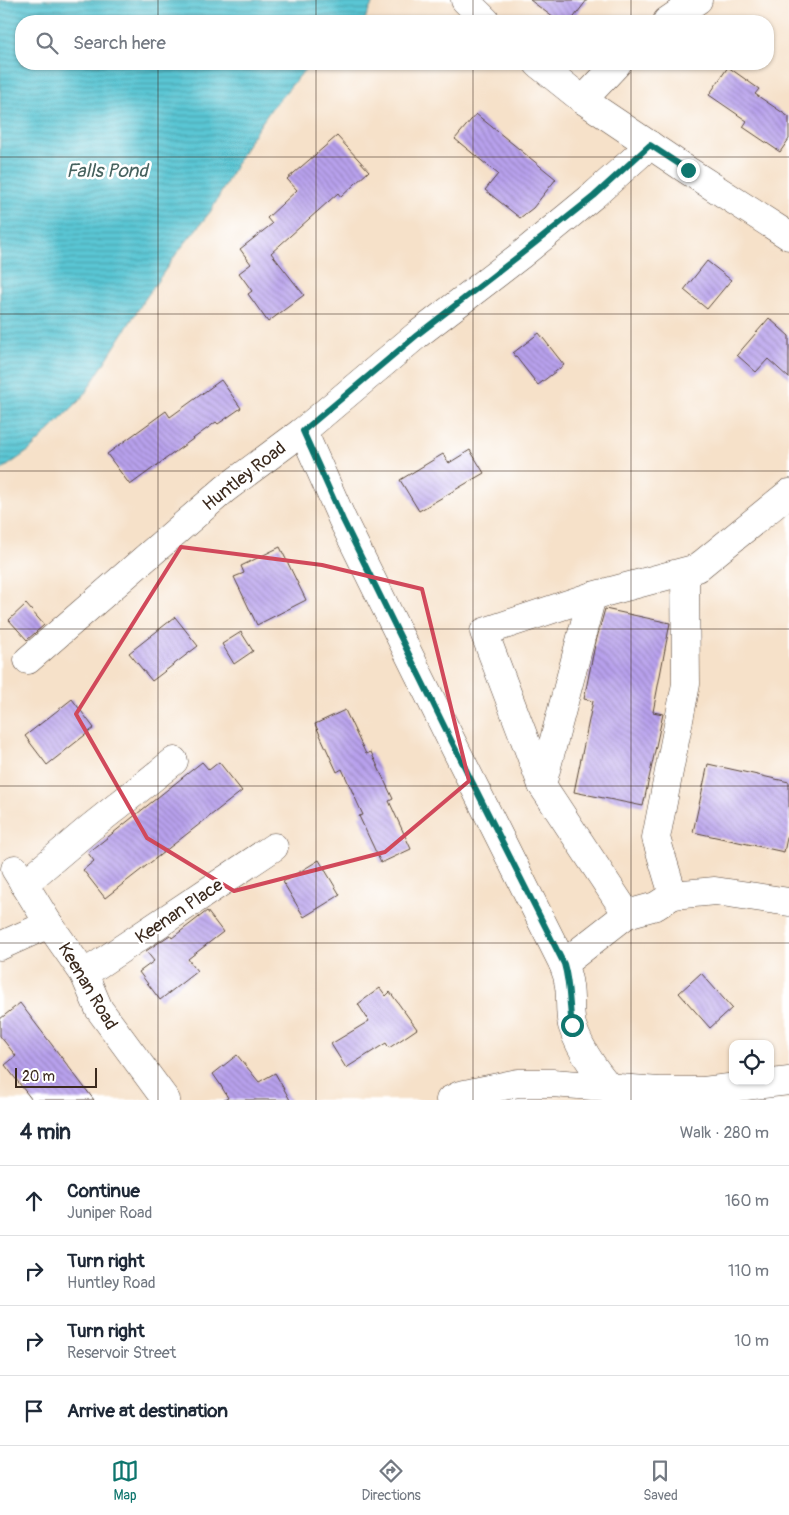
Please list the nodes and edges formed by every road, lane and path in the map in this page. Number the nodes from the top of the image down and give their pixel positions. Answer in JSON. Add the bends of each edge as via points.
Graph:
{"nodes":[{"id":1,"x":465,"y":0,"type":"edge"},
{"id":2,"x":698,"y":0,"type":"edge"},
{"id":3,"x":480,"y":15,"type":"edge"},
{"id":4,"x":676,"y":15,"type":"edge"},
{"id":5,"x":546,"y":70,"type":"edge"},
{"id":6,"x":612,"y":70,"type":"edge"},
{"id":7,"x":584,"y":100,"type":"junction"},
{"id":8,"x":650,"y":145,"type":"junction"},
{"id":9,"x":789,"y":236,"type":"edge"},
{"id":10,"x":303,"y":431,"type":"junction"},
{"id":11,"x":789,"y":493,"type":"edge"},
{"id":12,"x":685,"y":572,"type":"junction"},
{"id":13,"x":592,"y":596,"type":"junction"},
{"id":14,"x":28,"y":660,"type":"dead end"},
{"id":15,"x":174,"y":761,"type":"dead end"},
{"id":16,"x":542,"y":786,"type":"junction"},
{"id":17,"x":274,"y":847,"type":"dead end"},
{"id":18,"x":673,"y":894,"type":"junction"},
{"id":19,"x":789,"y":902,"type":"edge"},
{"id":20,"x":627,"y":914,"type":"junction"},
{"id":21,"x":49,"y":924,"type":"junction"},
{"id":22,"x":0,"y":946,"type":"edge"},
{"id":23,"x":564,"y":964,"type":"junction"},
{"id":24,"x":84,"y":974,"type":"junction"},
{"id":25,"x":789,"y":1081,"type":"edge"},
{"id":26,"x":615,"y":1094,"type":"edge"},
{"id":27,"x":166,"y":1100,"type":"edge"},
{"id":28,"x":450,"y":1100,"type":"edge"}],
"edges":[{"from":1,"to":3,"type":"street"},
{"from":2,"to":4,"type":"street"},
{"from":5,"to":7,"type":"street"},
{"from":6,"to":7,"type":"street"},
{"from":7,"to":8,"type":"street"},
{"from":8,"to":9,"type":"street"},
{"from":8,"to":10,"type":"street","name":"Huntley Road","via":[[594,196],[417,335]]},
{"from":10,"to":14,"type":"street","name":"Huntley Road","via":[[225,490]]},
{"from":10,"to":23,"type":"street","via":[[343,520]]},
{"from":11,"to":12,"type":"street","via":[[697,568]]},
{"from":12,"to":13,"type":"street"},
{"from":12,"to":18,"type":"street","via":[[686,684],[656,838]]},
{"from":13,"to":16,"type":"street"},
{"from":13,"to":16,"type":"street","via":[[484,632]]},
{"from":15,"to":21,"type":"street","name":"Keenan Road","via":[[90,828],[19,876]]},
{"from":16,"to":20,"type":"street"},
{"from":17,"to":24,"type":"street","name":"Keenan Place"},
{"from":18,"to":19,"type":"street","via":[[715,891]]},
{"from":18,"to":20,"type":"street","via":[[656,906]]},
{"from":20,"to":23,"type":"street"},
{"from":21,"to":22,"type":"street"},
{"from":21,"to":24,"type":"street","name":"Keenan Road"},
{"from":23,"to":26,"type":"street","via":[[572,1025],[591,1064]]},
{"from":24,"to":27,"type":"street","name":"Keenan Road","via":[[99,1009]]},
{"from":25,"to":26,"type":"street","via":[[702,1091]]},
{"from":26,"to":28,"type":"street","via":[[552,1083],[518,1083]]}]}
